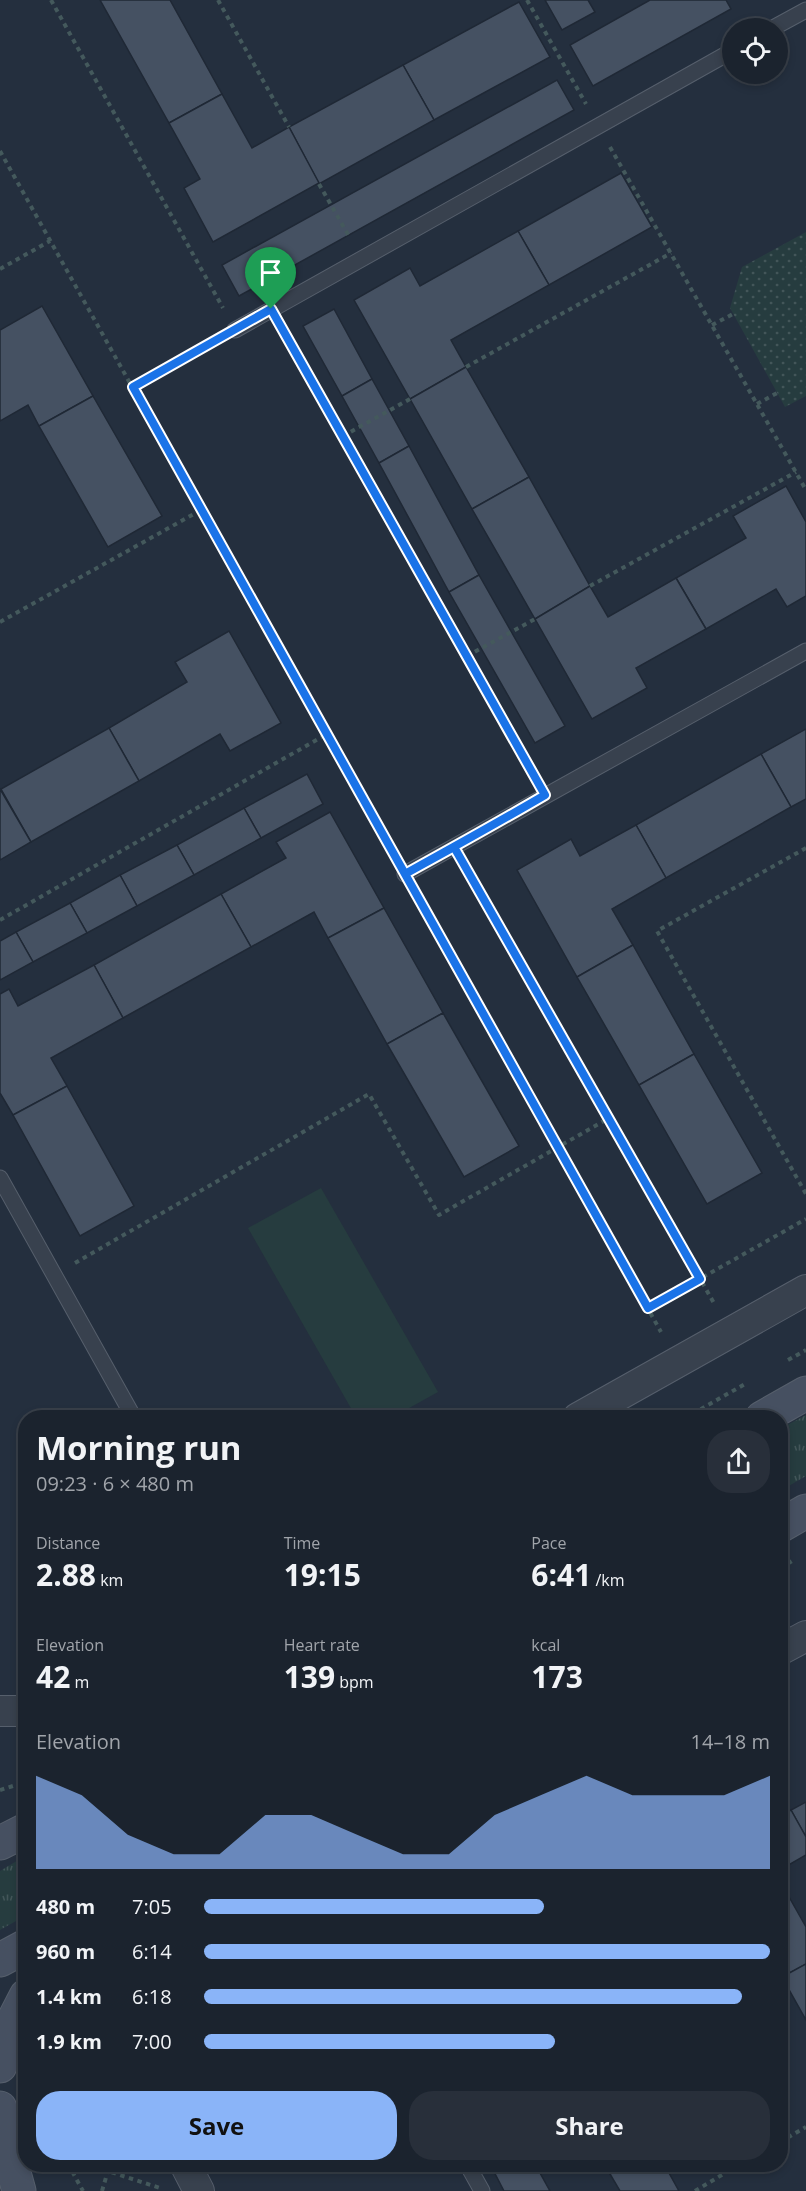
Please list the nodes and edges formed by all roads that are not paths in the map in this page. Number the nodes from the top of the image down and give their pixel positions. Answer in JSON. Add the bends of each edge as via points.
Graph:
{"nodes":[{"id":1,"x":806,"y":10,"type":"edge"},
{"id":2,"x":788,"y":20,"type":"edge"},
{"id":3,"x":722,"y":57,"type":"edge"},
{"id":4,"x":235,"y":330,"type":"road end"},
{"id":5,"x":806,"y":651,"type":"edge"},
{"id":6,"x":405,"y":874,"type":"road end"},
{"id":7,"x":0,"y":1178,"type":"edge"},
{"id":8,"x":806,"y":1290,"type":"edge"},
{"id":9,"x":806,"y":1393,"type":"edge"},
{"id":10,"x":130,"y":1410,"type":"edge"},
{"id":11,"x":592,"y":1410,"type":"edge"},
{"id":12,"x":776,"y":1410,"type":"edge"},
{"id":13,"x":806,"y":1511,"type":"edge"},
{"id":14,"x":788,"y":1521,"type":"edge"},
{"id":15,"x":806,"y":1636,"type":"edge"},
{"id":16,"x":788,"y":1646,"type":"edge"},
{"id":17,"x":0,"y":1711,"type":"edge"},
{"id":18,"x":18,"y":1711,"type":"edge"},
{"id":19,"x":18,"y":1831,"type":"edge"},
{"id":20,"x":0,"y":1832,"type":"edge"},
{"id":21,"x":18,"y":1834,"type":"edge"},
{"id":22,"x":0,"y":1843,"type":"edge"},
{"id":23,"x":18,"y":1950,"type":"edge"},
{"id":24,"x":0,"y":1960,"type":"edge"},
{"id":25,"x":18,"y":2011,"type":"edge"},
{"id":26,"x":0,"y":2066,"type":"edge"},
{"id":27,"x":0,"y":2108,"type":"edge"},
{"id":28,"x":0,"y":2172,"type":"edge"},
{"id":29,"x":189,"y":2172,"type":"edge"},
{"id":30,"x":471,"y":2172,"type":"edge"},
{"id":31,"x":10,"y":2191,"type":"edge"},
{"id":32,"x":19,"y":2191,"type":"edge"},
{"id":33,"x":199,"y":2191,"type":"edge"},
{"id":34,"x":482,"y":2191,"type":"edge"}],
"edges":[{"from":1,"to":2,"type":"lane"},
{"from":3,"to":4,"type":"lane"},
{"from":5,"to":6,"type":"lane"},
{"from":7,"to":10,"type":"lane"},
{"from":8,"to":11,"type":"street"},
{"from":9,"to":12,"type":"street"},
{"from":13,"to":14,"type":"street"},
{"from":15,"to":16,"type":"street"},
{"from":17,"to":18,"type":"street"},
{"from":19,"to":20,"type":"street"},
{"from":21,"to":22,"type":"street"},
{"from":23,"to":24,"type":"street"},
{"from":25,"to":26,"type":"street"},
{"from":27,"to":32,"type":"street"},
{"from":28,"to":31,"type":"street"},
{"from":29,"to":33,"type":"street"},
{"from":30,"to":34,"type":"lane"}]}
